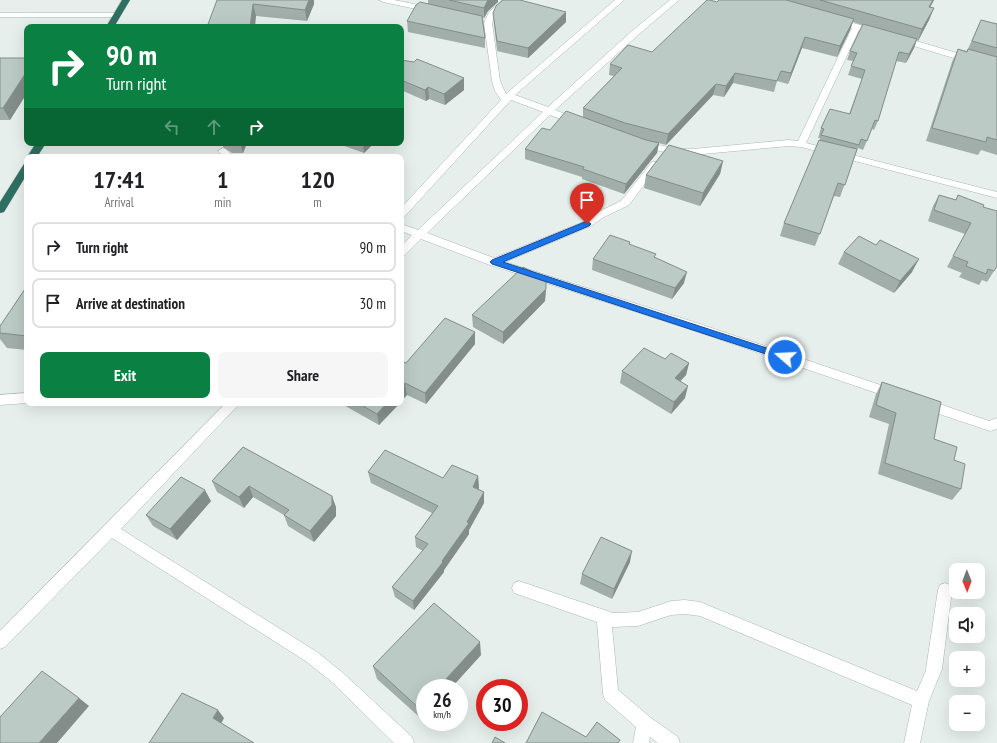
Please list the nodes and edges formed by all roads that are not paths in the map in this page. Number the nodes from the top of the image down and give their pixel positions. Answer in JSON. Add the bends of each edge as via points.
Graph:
{"nodes":[{"id":1,"x":126,"y":0,"type":"edge"},
{"id":2,"x":383,"y":0,"type":"edge"},
{"id":3,"x":508,"y":0,"type":"edge"},
{"id":4,"x":620,"y":0,"type":"edge"},
{"id":5,"x":675,"y":0,"type":"edge"},
{"id":6,"x":435,"y":12,"type":"edge"},
{"id":7,"x":0,"y":15,"type":"edge"},
{"id":8,"x":117,"y":15,"type":"junction"},
{"id":9,"x":828,"y":19,"type":"edge"},
{"id":10,"x":112,"y":24,"type":"edge"},
{"id":11,"x":857,"y":27,"type":"junction"},
{"id":12,"x":997,"y":68,"type":"edge"},
{"id":13,"x":507,"y":98,"type":"junction"},
{"id":14,"x":549,"y":111,"type":"junction"},
{"id":15,"x":583,"y":124,"type":"edge"},
{"id":16,"x":633,"y":142,"type":"edge"},
{"id":17,"x":801,"y":144,"type":"junction"},
{"id":18,"x":666,"y":150,"type":"junction"},
{"id":19,"x":24,"y":171,"type":"edge"},
{"id":20,"x":997,"y":195,"type":"edge"},
{"id":21,"x":0,"y":210,"type":"edge"},
{"id":22,"x":404,"y":211,"type":"edge"},
{"id":23,"x":404,"y":228,"type":"edge"},
{"id":24,"x":420,"y":234,"type":"junction"},
{"id":25,"x":404,"y":249,"type":"edge"},
{"id":26,"x":494,"y":262,"type":"junction"},
{"id":27,"x":24,"y":398,"type":"edge"},
{"id":28,"x":0,"y":400,"type":"edge"},
{"id":29,"x":231,"y":406,"type":"edge"},
{"id":30,"x":997,"y":423,"type":"edge"},
{"id":31,"x":111,"y":530,"type":"junction"},
{"id":32,"x":519,"y":588,"type":"dead end"},
{"id":33,"x":945,"y":590,"type":"dead end"},
{"id":34,"x":604,"y":616,"type":"junction"},
{"id":35,"x":0,"y":642,"type":"edge"},
{"id":36,"x":921,"y":701,"type":"junction"},
{"id":37,"x":645,"y":724,"type":"junction"},
{"id":38,"x":406,"y":743,"type":"edge"},
{"id":39,"x":641,"y":743,"type":"edge"},
{"id":40,"x":672,"y":743,"type":"edge"},
{"id":41,"x":912,"y":743,"type":"edge"}],
"edges":[{"from":1,"to":8,"type":"highway"},
{"from":2,"to":6,"type":"street"},
{"from":3,"to":13,"type":"street","via":[[484,22],[499,91]]},
{"from":4,"to":13,"type":"street"},
{"from":5,"to":14,"type":"street"},
{"from":7,"to":8,"type":"street"},
{"from":8,"to":10,"type":"highway"},
{"from":9,"to":11,"type":"street"},
{"from":11,"to":12,"type":"street"},
{"from":11,"to":17,"type":"street"},
{"from":13,"to":14,"type":"street"},
{"from":13,"to":22,"type":"street"},
{"from":14,"to":15,"type":"street"},
{"from":14,"to":24,"type":"street"},
{"from":16,"to":18,"type":"street"},
{"from":17,"to":18,"type":"street","via":[[788,143],[706,152]]},
{"from":17,"to":20,"type":"street"},
{"from":18,"to":26,"type":"street","via":[[625,203],[587,224]]},
{"from":19,"to":21,"type":"highway"},
{"from":23,"to":24,"type":"street"},
{"from":24,"to":25,"type":"street"},
{"from":24,"to":26,"type":"street"},
{"from":26,"to":30,"type":"street","via":[[990,426]]},
{"from":27,"to":28,"type":"street"},
{"from":29,"to":31,"type":"street"},
{"from":31,"to":35,"type":"street"},
{"from":31,"to":38,"type":"street","via":[[312,657],[338,678]]},
{"from":32,"to":34,"type":"street"},
{"from":33,"to":36,"type":"street","via":[[934,669]]},
{"from":34,"to":36,"type":"street","via":[[613,620],[625,620],[638,619],[671,608],[700,609]]},
{"from":34,"to":37,"type":"street","via":[[611,694]]},
{"from":36,"to":41,"type":"street"},
{"from":37,"to":39,"type":"street"},
{"from":37,"to":40,"type":"street"}]}
